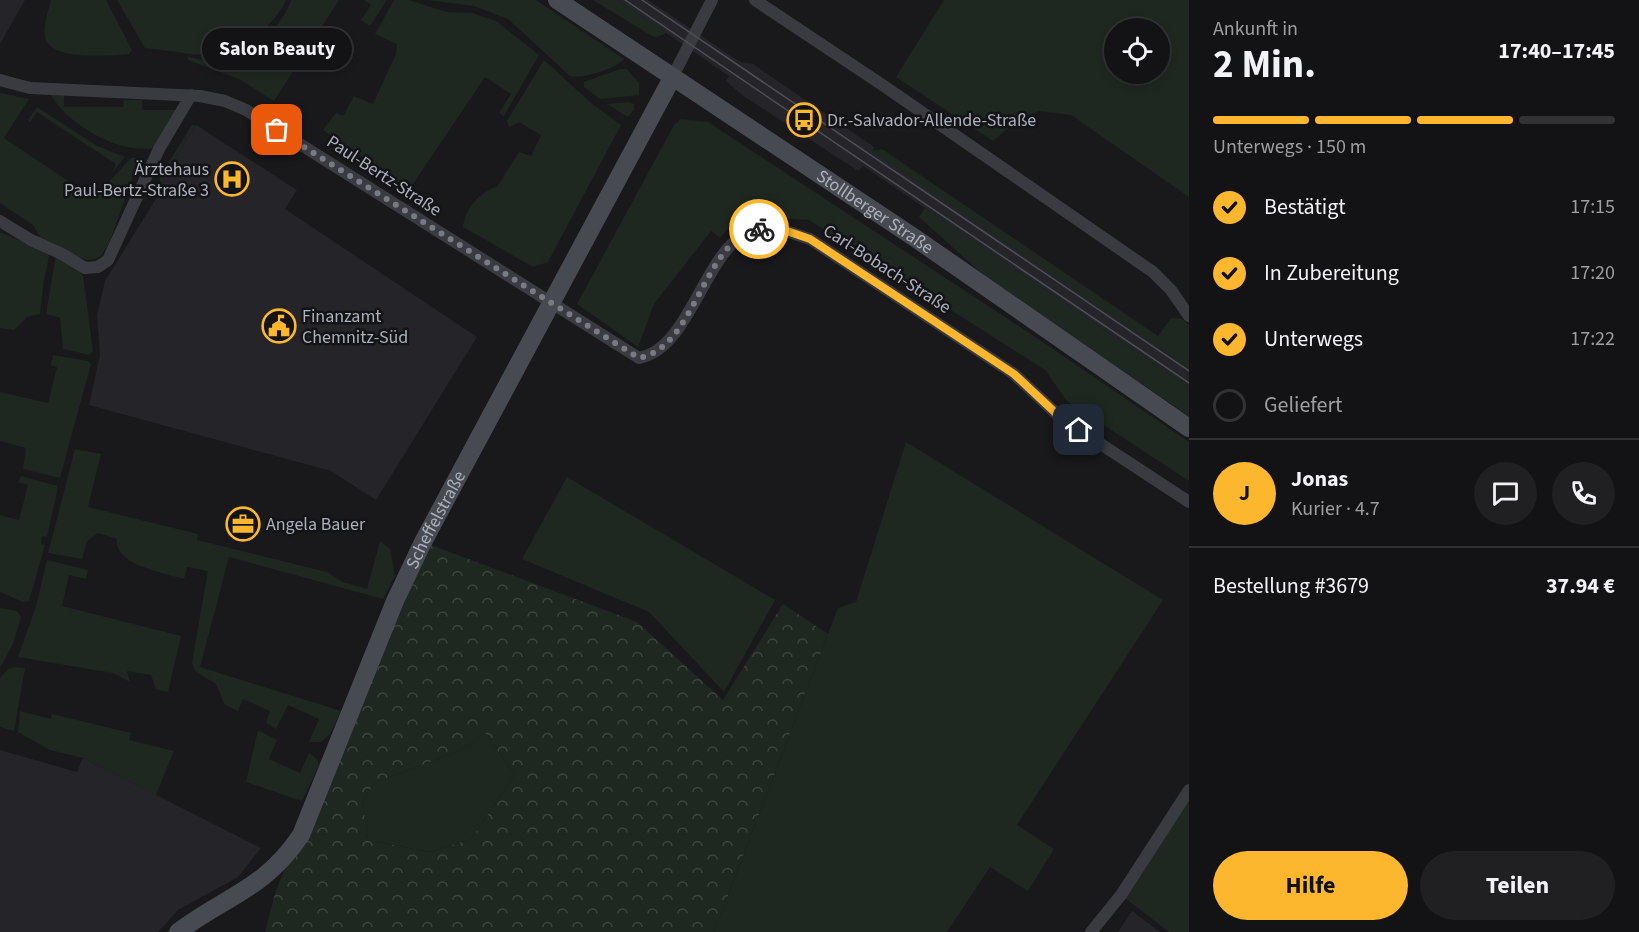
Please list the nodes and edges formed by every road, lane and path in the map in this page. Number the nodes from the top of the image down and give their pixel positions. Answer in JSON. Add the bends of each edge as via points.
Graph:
{"nodes":[{"id":1,"x":557,"y":0,"type":"edge"},
{"id":2,"x":712,"y":0,"type":"edge"},
{"id":3,"x":755,"y":0,"type":"edge"},
{"id":4,"x":672,"y":78,"type":"junction"},
{"id":5,"x":0,"y":80,"type":"edge"},
{"id":6,"x":191,"y":95,"type":"junction"},
{"id":7,"x":0,"y":220,"type":"edge"},
{"id":8,"x":551,"y":304,"type":"junction"},
{"id":9,"x":1189,"y":316,"type":"edge"},
{"id":10,"x":1189,"y":428,"type":"edge"},
{"id":11,"x":1189,"y":502,"type":"edge"},
{"id":12,"x":1189,"y":790,"type":"edge"},
{"id":13,"x":178,"y":932,"type":"edge"},
{"id":14,"x":1091,"y":932,"type":"edge"}],
"edges":[{"from":1,"to":4,"type":"main road","name":"Stollberger Straße"},
{"from":2,"to":4,"type":"street"},
{"from":3,"to":9,"type":"street","via":[[1153,272]]},
{"from":4,"to":8,"type":"main road","name":"Scheffelstraße"},
{"from":4,"to":10,"type":"main road","name":"Stollberger Straße","via":[[886,218]]},
{"from":5,"to":6,"type":"street","name":"Paul-Bertz-Straße","via":[[30,88]]},
{"from":6,"to":7,"type":"street","via":[[159,149],[108,260],[98,267],[86,268]]},
{"from":6,"to":8,"type":"street","name":"Paul-Bertz-Straße","via":[[225,101],[246,110]]},
{"from":8,"to":11,"type":"street","name":"Carl-Bobach-Straße","via":[[639,358],[649,356],[675,332],[727,251],[757,229],[784,230],[810,239],[1014,374],[1061,418]]},
{"from":8,"to":13,"type":"main road","name":"Scheffelstraße","via":[[395,601],[301,835],[270,873]]},
{"from":12,"to":14,"type":"street","via":[[1121,895]]}]}
